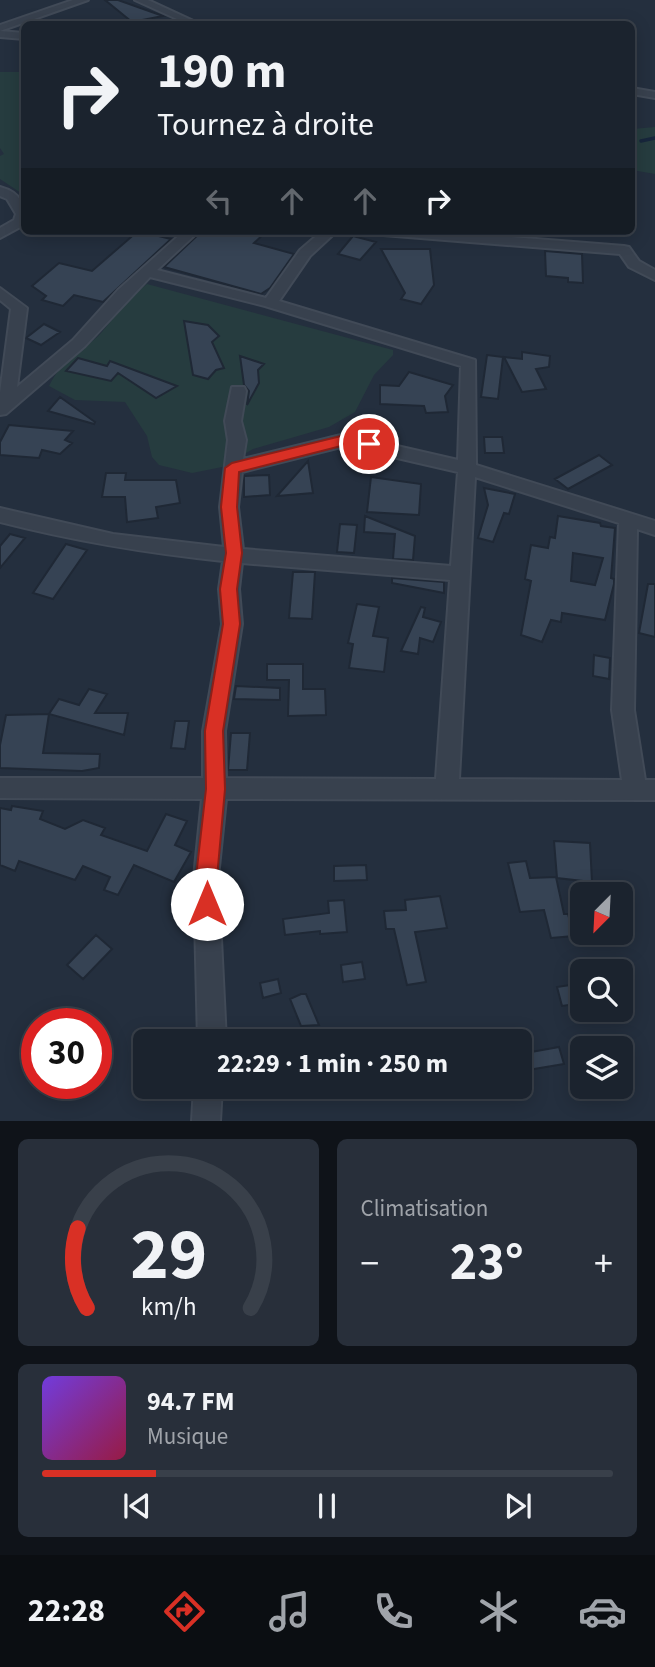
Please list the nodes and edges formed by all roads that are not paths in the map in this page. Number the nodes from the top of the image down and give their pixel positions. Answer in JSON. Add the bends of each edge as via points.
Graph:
{"nodes":[{"id":1,"x":83,"y":0,"type":"edge"},
{"id":2,"x":140,"y":0,"type":"edge"},
{"id":3,"x":186,"y":21,"type":"edge"},
{"id":4,"x":0,"y":28,"type":"edge"},
{"id":5,"x":5,"y":35,"type":"edge"},
{"id":6,"x":1,"y":52,"type":"edge"},
{"id":7,"x":635,"y":92,"type":"edge"},
{"id":8,"x":655,"y":95,"type":"edge"},
{"id":9,"x":0,"y":191,"type":"edge"},
{"id":10,"x":21,"y":211,"type":"edge"},
{"id":11,"x":21,"y":219,"type":"edge"},
{"id":12,"x":0,"y":234,"type":"edge"},
{"id":13,"x":188,"y":235,"type":"edge"},
{"id":14,"x":325,"y":235,"type":"edge"},
{"id":15,"x":434,"y":235,"type":"edge"},
{"id":16,"x":148,"y":272,"type":"junction"},
{"id":17,"x":655,"y":276,"type":"edge"},
{"id":18,"x":0,"y":292,"type":"edge"},
{"id":19,"x":270,"y":303,"type":"junction"},
{"id":20,"x":238,"y":391,"type":"dead end"},
{"id":21,"x":3,"y":406,"type":"edge"},
{"id":22,"x":232,"y":468,"type":"junction"},
{"id":23,"x":467,"y":468,"type":"junction"},
{"id":24,"x":0,"y":515,"type":"edge"},
{"id":25,"x":628,"y":521,"type":"junction"},
{"id":26,"x":655,"y":528,"type":"edge"},
{"id":27,"x":234,"y":553,"type":"junction"},
{"id":28,"x":460,"y":575,"type":"junction"},
{"id":29,"x":447,"y":787,"type":"junction"},
{"id":30,"x":0,"y":788,"type":"edge"},
{"id":31,"x":215,"y":789,"type":"junction"},
{"id":32,"x":645,"y":790,"type":"edge"},
{"id":33,"x":212,"y":1029,"type":"edge"},
{"id":34,"x":207,"y":1099,"type":"edge"},
{"id":35,"x":205,"y":1121,"type":"edge"}],
"edges":[{"from":1,"to":4,"type":"street"},
{"from":2,"to":3,"type":"street"},
{"from":5,"to":6,"type":"street"},
{"from":7,"to":8,"type":"street"},
{"from":9,"to":10,"type":"street","via":[[12,196]]},
{"from":11,"to":12,"type":"street"},
{"from":13,"to":16,"type":"street"},
{"from":14,"to":19,"type":"street","via":[[305,253]]},
{"from":15,"to":17,"type":"street","via":[[624,250],[634,264]]},
{"from":16,"to":19,"type":"street"},
{"from":16,"to":21,"type":"street","via":[[79,343]]},
{"from":18,"to":21,"type":"street","via":[[19,308]]},
{"from":19,"to":23,"type":"street","via":[[469,363]]},
{"from":20,"to":22,"type":"street"},
{"from":22,"to":23,"type":"street","via":[[345,440]]},
{"from":22,"to":27,"type":"street","via":[[229,507]]},
{"from":23,"to":25,"type":"street"},
{"from":23,"to":28,"type":"street"},
{"from":24,"to":27,"type":"street","via":[[42,528]]},
{"from":25,"to":26,"type":"street"},
{"from":25,"to":32,"type":"street","via":[[623,710]]},
{"from":27,"to":28,"type":"street"},
{"from":27,"to":31,"type":"street","via":[[229,589],[232,624],[214,731]]},
{"from":28,"to":29,"type":"street"},
{"from":29,"to":31,"type":"street"},
{"from":29,"to":32,"type":"street"},
{"from":30,"to":31,"type":"street"},
{"from":31,"to":33,"type":"street","via":[[206,877]]},
{"from":34,"to":35,"type":"street"}]}
